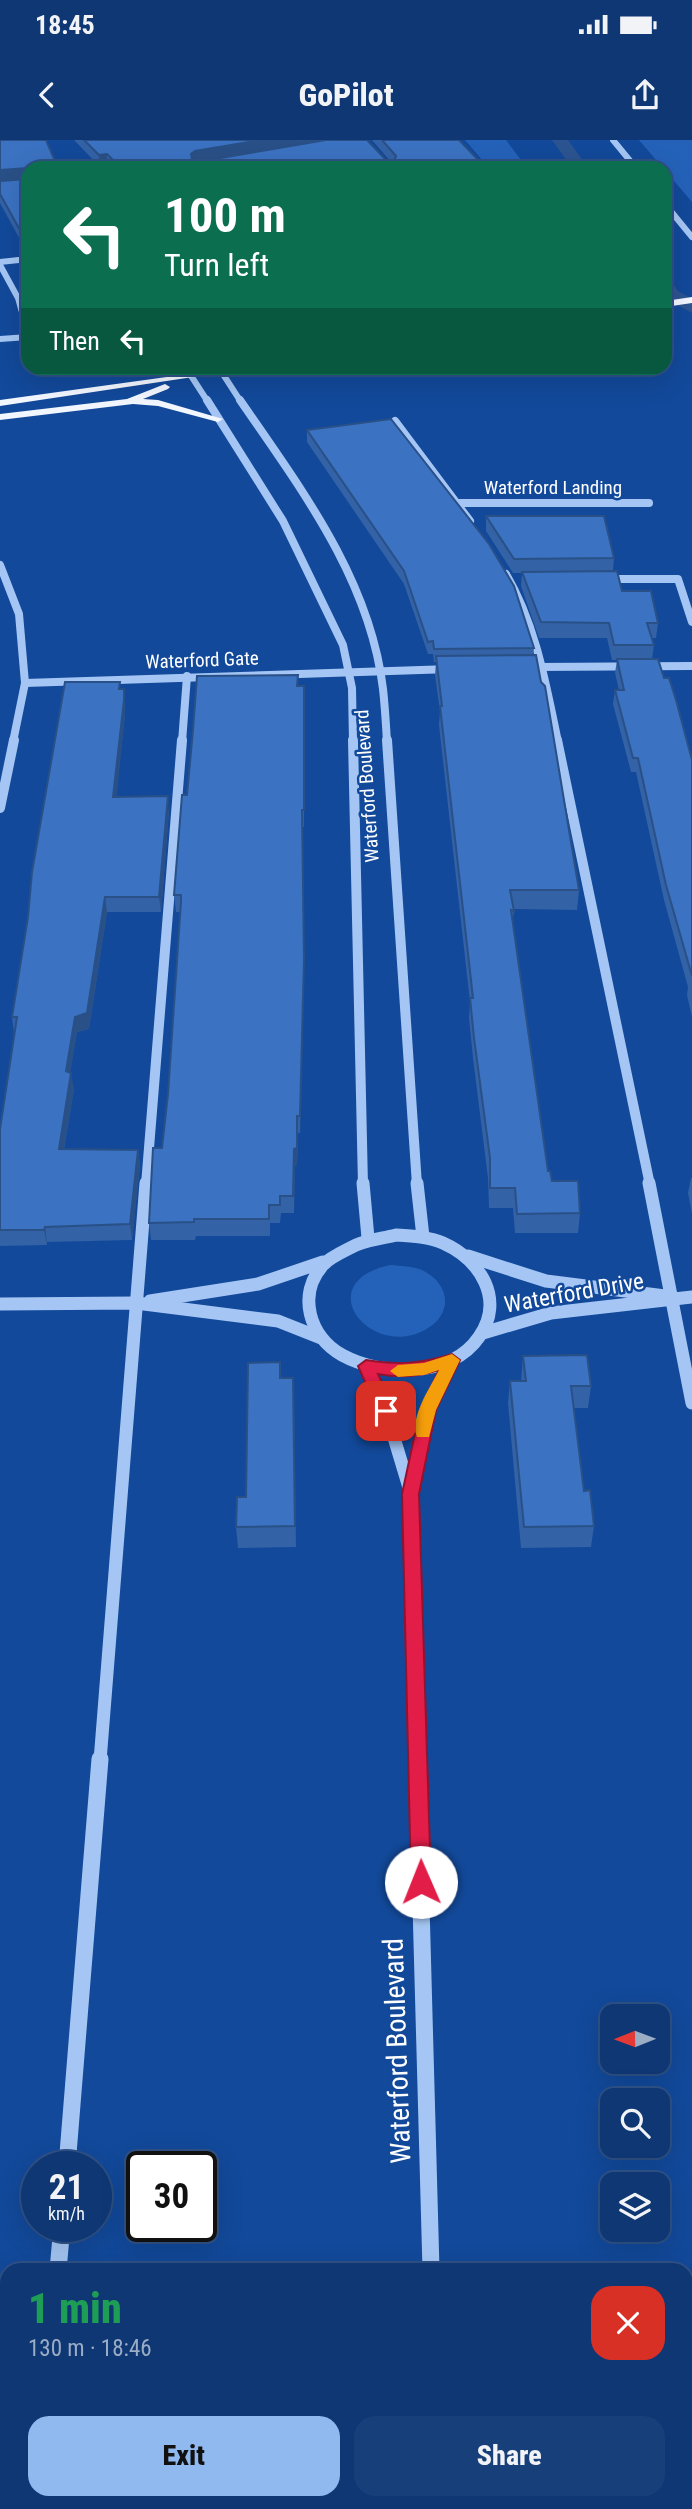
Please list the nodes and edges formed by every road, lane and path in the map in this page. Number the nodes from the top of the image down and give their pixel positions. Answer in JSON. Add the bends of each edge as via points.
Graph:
{"nodes":[{"id":1,"x":613,"y":140,"type":"edge"},
{"id":2,"x":630,"y":161,"type":"edge"},
{"id":3,"x":672,"y":213,"type":"edge"},
{"id":4,"x":692,"y":237,"type":"edge"},
{"id":5,"x":21,"y":260,"type":"edge"},
{"id":6,"x":0,"y":263,"type":"edge"},
{"id":7,"x":692,"y":300,"type":"edge"},
{"id":8,"x":672,"y":303,"type":"edge"},
{"id":9,"x":21,"y":309,"type":"edge"},
{"id":10,"x":21,"y":336,"type":"edge"},
{"id":11,"x":0,"y":339,"type":"edge"},
{"id":12,"x":170,"y":375,"type":"edge"},
{"id":13,"x":182,"y":375,"type":"edge"},
{"id":14,"x":190,"y":375,"type":"edge"},
{"id":15,"x":223,"y":375,"type":"edge"},
{"id":16,"x":129,"y":402,"type":"junction"},
{"id":17,"x":0,"y":403,"type":"edge"},
{"id":18,"x":0,"y":417,"type":"edge"},
{"id":19,"x":218,"y":419,"type":"junction"},
{"id":20,"x":394,"y":421,"type":"edge"},
{"id":21,"x":457,"y":503,"type":"junction"},
{"id":22,"x":649,"y":503,"type":"dead end"},
{"id":23,"x":479,"y":533,"type":"edge"},
{"id":24,"x":499,"y":562,"type":"edge"},
{"id":25,"x":0,"y":565,"type":"edge"},
{"id":26,"x":601,"y":579,"type":"edge"},
{"id":27,"x":510,"y":580,"type":"junction"},
{"id":28,"x":523,"y":580,"type":"edge"},
{"id":29,"x":692,"y":622,"type":"edge"},
{"id":30,"x":692,"y":666,"type":"edge"},
{"id":31,"x":529,"y":667,"type":"edge"},
{"id":32,"x":542,"y":667,"type":"junction"},
{"id":33,"x":464,"y":668,"type":"edge"},
{"id":34,"x":379,"y":669,"type":"junction"},
{"id":35,"x":349,"y":670,"type":"junction"},
{"id":36,"x":187,"y":676,"type":"junction"},
{"id":37,"x":25,"y":683,"type":"junction"},
{"id":38,"x":0,"y":808,"type":"edge"},
{"id":39,"x":423,"y":1237,"type":"junction"},
{"id":40,"x":368,"y":1238,"type":"junction"},
{"id":41,"x":462,"y":1254,"type":"junction"},
{"id":42,"x":326,"y":1261,"type":"junction"},
{"id":43,"x":673,"y":1297,"type":"junction"},
{"id":44,"x":692,"y":1297,"type":"edge"},
{"id":45,"x":136,"y":1303,"type":"junction"},
{"id":46,"x":0,"y":1304,"type":"edge"},
{"id":47,"x":483,"y":1333,"type":"junction"},
{"id":48,"x":321,"y":1338,"type":"junction"},
{"id":49,"x":452,"y":1360,"type":"junction"},
{"id":50,"x":366,"y":1366,"type":"junction"},
{"id":51,"x":692,"y":1403,"type":"edge"},
{"id":52,"x":411,"y":1494,"type":"junction"},
{"id":53,"x":68,"y":2151,"type":"edge"},
{"id":54,"x":61,"y":2242,"type":"edge"},
{"id":55,"x":59,"y":2263,"type":"edge"},
{"id":56,"x":431,"y":2263,"type":"edge"}],
"edges":[{"from":1,"to":2,"type":"street"},
{"from":3,"to":4,"type":"street"},
{"from":5,"to":6,"type":"street"},
{"from":6,"to":9,"type":"street"},
{"from":7,"to":8,"type":"main road"},
{"from":10,"to":11,"type":"street"},
{"from":12,"to":17,"type":"main road"},
{"from":13,"to":16,"type":"main road"},
{"from":14,"to":19,"type":"street","name":"Waterford Boulevard"},
{"from":15,"to":34,"type":"street","name":"Waterford Boulevard","via":[[352,580]]},
{"from":16,"to":18,"type":"main road"},
{"from":16,"to":19,"type":"main road","via":[[159,403]]},
{"from":19,"to":35,"type":"street","name":"Waterford Boulevard","via":[[283,521],[343,645]]},
{"from":20,"to":21,"type":"street"},
{"from":21,"to":22,"type":"street","name":"Waterford Landing"},
{"from":21,"to":23,"type":"street"},
{"from":24,"to":27,"type":"street"},
{"from":25,"to":37,"type":"street","via":[[19,614]]},
{"from":26,"to":29,"type":"street","via":[[678,579]]},
{"from":27,"to":28,"type":"street"},
{"from":27,"to":32,"type":"street"},
{"from":30,"to":32,"type":"street"},
{"from":31,"to":32,"type":"street"},
{"from":32,"to":43,"type":"street"},
{"from":33,"to":34,"type":"street","name":"Waterford Gate"},
{"from":34,"to":35,"type":"street","name":"Waterford Gate"},
{"from":34,"to":39,"type":"street","name":"Waterford Boulevard"},
{"from":35,"to":36,"type":"street","name":"Waterford Gate"},
{"from":35,"to":40,"type":"street","name":"Waterford Boulevard","via":[[363,1198]]},
{"from":36,"to":37,"type":"street","name":"Waterford Gate"},
{"from":36,"to":45,"type":"street"},
{"from":37,"to":38,"type":"street"},
{"from":39,"to":40,"type":"street"},
{"from":39,"to":41,"type":"street"},
{"from":40,"to":42,"type":"street"},
{"from":41,"to":43,"type":"street","name":"Waterford Drive","via":[[546,1281]]},
{"from":41,"to":47,"type":"street","via":[[480,1271],[490,1291],[492,1312]]},
{"from":42,"to":45,"type":"street","via":[[258,1284]]},
{"from":42,"to":48,"type":"street","via":[[310,1283],[306,1301],[310,1321]]},
{"from":43,"to":44,"type":"street","name":"Waterford Drive"},
{"from":43,"to":47,"type":"street","name":"Waterford Drive","via":[[551,1313]]},
{"from":43,"to":51,"type":"street"},
{"from":45,"to":46,"type":"street"},
{"from":45,"to":48,"type":"street","via":[[278,1321]]},
{"from":45,"to":53,"type":"street"},
{"from":47,"to":49,"type":"street"},
{"from":48,"to":50,"type":"street","via":[[340,1355]]},
{"from":49,"to":50,"type":"street","via":[[424,1369]]},
{"from":49,"to":52,"type":"street","name":"Waterford Boulevard","via":[[428,1410]]},
{"from":50,"to":52,"type":"street","name":"Waterford Boulevard","via":[[386,1411]]},
{"from":52,"to":56,"type":"street","name":"Waterford Boulevard"},
{"from":54,"to":55,"type":"street"}]}
